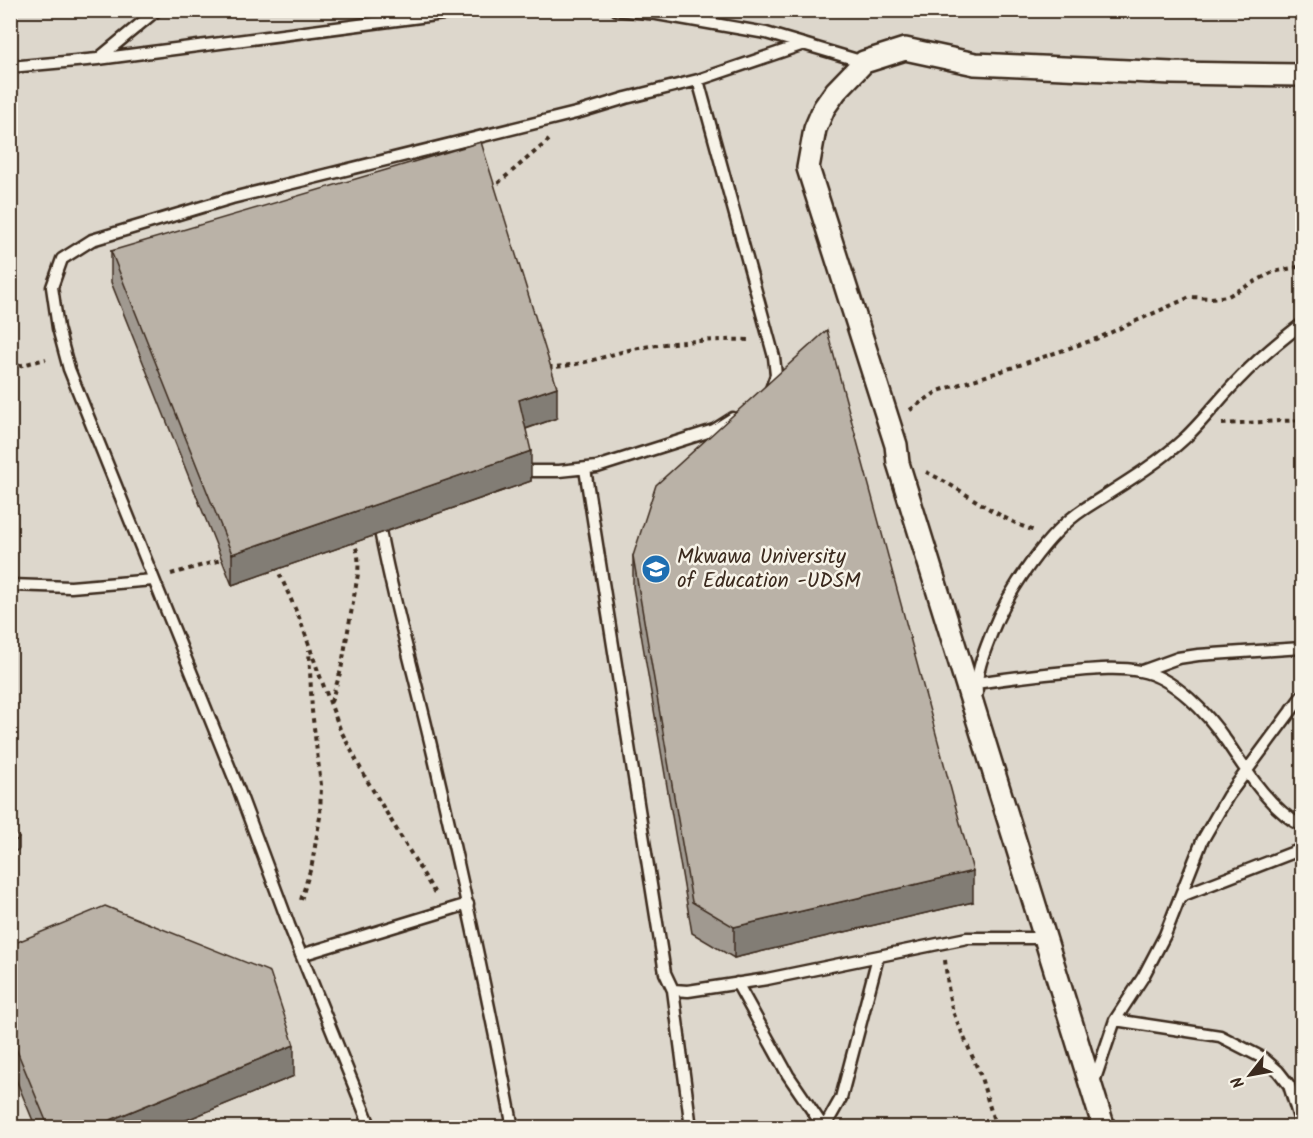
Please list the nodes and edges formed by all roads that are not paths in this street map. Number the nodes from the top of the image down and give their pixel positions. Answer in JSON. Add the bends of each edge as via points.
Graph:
{"nodes":[{"id":1,"x":157,"y":10,"type":"edge"},
{"id":2,"x":474,"y":10,"type":"edge"},
{"id":3,"x":617,"y":10,"type":"edge"},
{"id":4,"x":804,"y":44,"type":"junction"},
{"id":5,"x":98,"y":59,"type":"junction"},
{"id":6,"x":864,"y":62,"type":"junction"},
{"id":7,"x":10,"y":67,"type":"edge"},
{"id":8,"x":1302,"y":75,"type":"edge"},
{"id":9,"x":698,"y":80,"type":"junction"},
{"id":10,"x":1302,"y":324,"type":"edge"},
{"id":11,"x":762,"y":399,"type":"edge"},
{"id":12,"x":745,"y":412,"type":"edge"},
{"id":13,"x":585,"y":469,"type":"junction"},
{"id":14,"x":506,"y":471,"type":"edge"},
{"id":15,"x":378,"y":509,"type":"edge"},
{"id":16,"x":153,"y":580,"type":"junction"},
{"id":17,"x":10,"y":585,"type":"edge"},
{"id":18,"x":1302,"y":648,"type":"edge"},
{"id":19,"x":1142,"y":671,"type":"junction"},
{"id":20,"x":976,"y":683,"type":"junction"},
{"id":21,"x":1302,"y":696,"type":"edge"},
{"id":22,"x":980,"y":720,"type":"junction"},
{"id":23,"x":1246,"y":770,"type":"junction"},
{"id":24,"x":1302,"y":826,"type":"edge"},
{"id":25,"x":1299,"y":854,"type":"edge"},
{"id":26,"x":1181,"y":896,"type":"junction"},
{"id":27,"x":468,"y":904,"type":"junction"},
{"id":28,"x":1046,"y":938,"type":"junction"},
{"id":29,"x":301,"y":955,"type":"junction"},
{"id":30,"x":878,"y":957,"type":"junction"},
{"id":31,"x":737,"y":983,"type":"junction"},
{"id":32,"x":673,"y":990,"type":"junction"},
{"id":33,"x":1115,"y":1020,"type":"junction"},
{"id":34,"x":1092,"y":1089,"type":"junction"},
{"id":35,"x":826,"y":1125,"type":"edge"},
{"id":36,"x":371,"y":1128,"type":"edge"},
{"id":37,"x":513,"y":1128,"type":"edge"},
{"id":38,"x":691,"y":1128,"type":"edge"},
{"id":39,"x":1104,"y":1128,"type":"edge"},
{"id":40,"x":1302,"y":1128,"type":"edge"}],
"edges":[{"from":1,"to":5,"type":"lane"},
{"from":2,"to":5,"type":"lane"},
{"from":3,"to":4,"type":"lane","via":[[766,33]]},
{"from":4,"to":6,"type":"lane"},
{"from":4,"to":9,"type":"lane"},
{"from":5,"to":7,"type":"lane"},
{"from":6,"to":8,"type":"street","via":[[905,49],[975,64]]},
{"from":6,"to":22,"type":"street","via":[[825,108],[815,129],[808,168]]},
{"from":9,"to":11,"type":"lane","via":[[769,340],[776,375],[770,393]]},
{"from":9,"to":16,"type":"lane","via":[[232,198],[92,240],[62,259],[52,287],[65,355]]},
{"from":10,"to":20,"type":"lane","via":[[1241,376],[1184,439],[1083,510],[1053,536],[1007,599],[987,644]]},
{"from":12,"to":13,"type":"lane","via":[[714,430]]},
{"from":13,"to":14,"type":"lane"},
{"from":13,"to":32,"type":"lane","via":[[665,973]]},
{"from":15,"to":27,"type":"lane","via":[[387,568]]},
{"from":16,"to":17,"type":"lane","via":[[71,587]]},
{"from":16,"to":29,"type":"lane"},
{"from":18,"to":19,"type":"lane","via":[[1198,655]]},
{"from":19,"to":20,"type":"lane","via":[[1107,668]]},
{"from":19,"to":23,"type":"lane","via":[[1176,686],[1220,732]]},
{"from":20,"to":22,"type":"lane"},
{"from":21,"to":23,"type":"lane"},
{"from":22,"to":28,"type":"street"},
{"from":23,"to":24,"type":"lane","via":[[1281,813]]},
{"from":23,"to":26,"type":"lane","via":[[1202,842]]},
{"from":25,"to":26,"type":"lane"},
{"from":26,"to":33,"type":"lane","via":[[1143,977]]},
{"from":27,"to":29,"type":"lane"},
{"from":27,"to":37,"type":"lane"},
{"from":28,"to":30,"type":"lane","via":[[967,938]]},
{"from":28,"to":34,"type":"street"},
{"from":29,"to":36,"type":"lane"},
{"from":30,"to":31,"type":"lane"},
{"from":30,"to":35,"type":"lane","via":[[841,1098]]},
{"from":31,"to":32,"type":"lane"},
{"from":31,"to":35,"type":"lane","via":[[788,1075]]},
{"from":32,"to":38,"type":"lane"},
{"from":33,"to":34,"type":"lane"},
{"from":33,"to":40,"type":"lane","via":[[1220,1036],[1263,1058],[1289,1085]]},
{"from":34,"to":39,"type":"street"}]}
